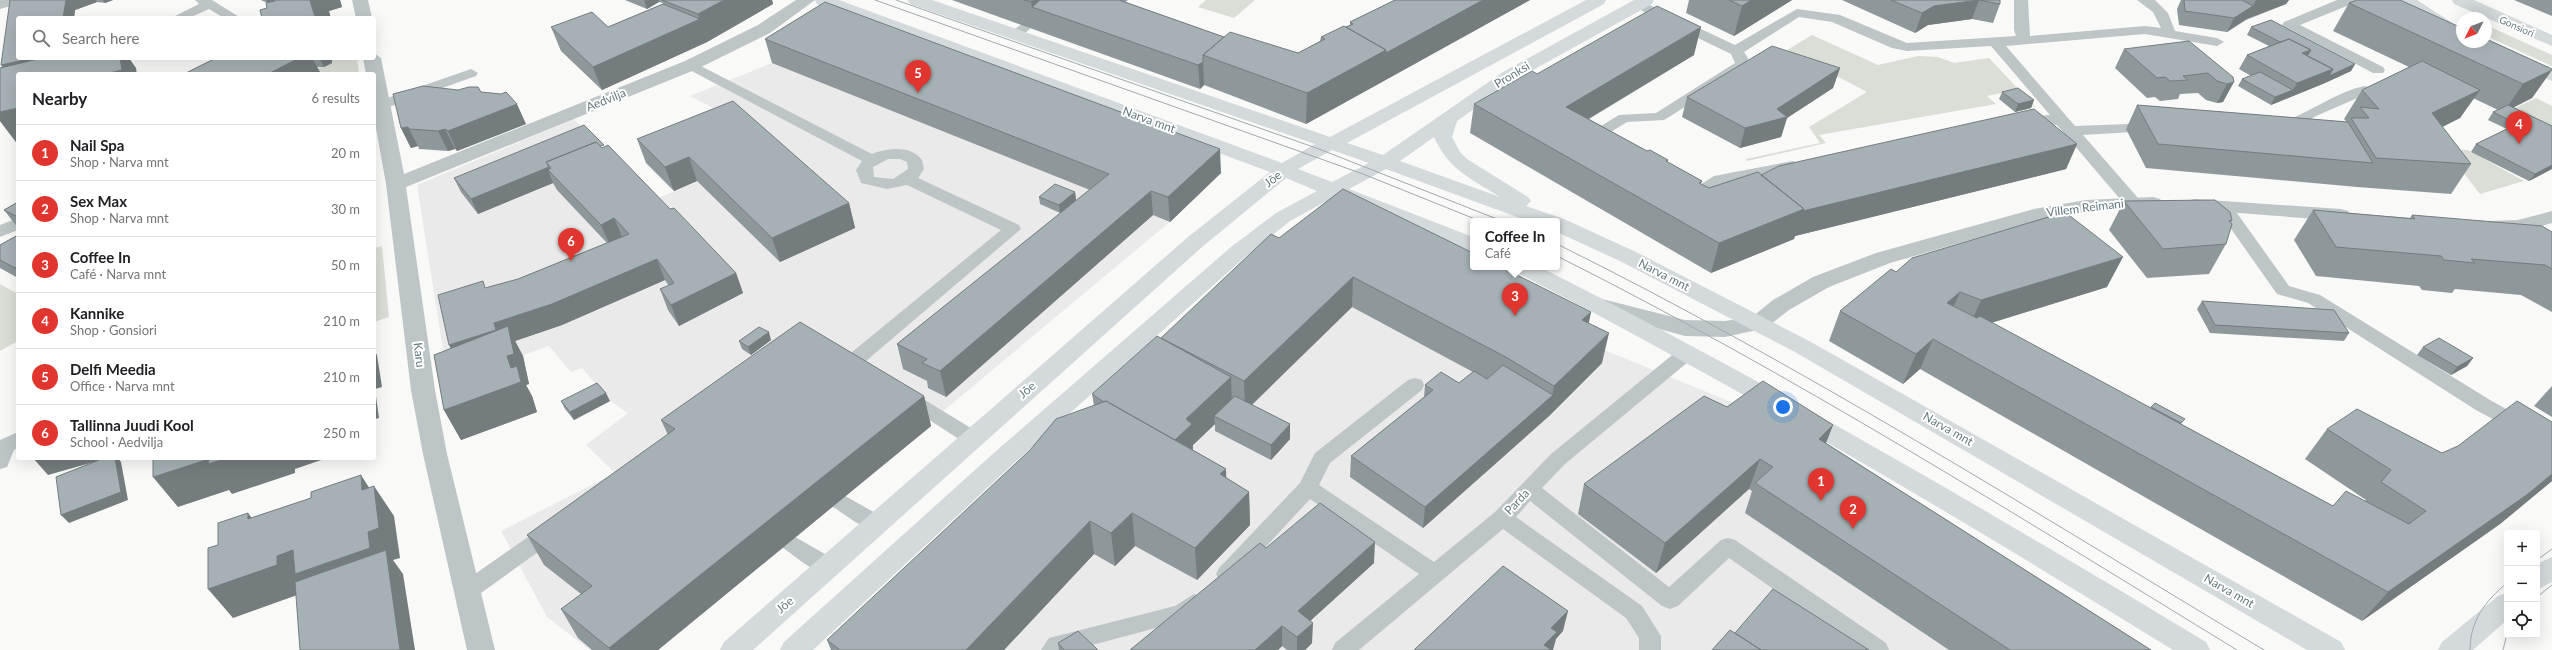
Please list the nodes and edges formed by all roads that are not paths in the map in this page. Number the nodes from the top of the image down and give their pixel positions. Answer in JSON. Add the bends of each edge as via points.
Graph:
{"nodes":[{"id":1,"x":11,"y":0,"type":"edge"},
{"id":2,"x":360,"y":0,"type":"edge"},
{"id":3,"x":807,"y":0,"type":"edge"},
{"id":4,"x":823,"y":0,"type":"edge"},
{"id":5,"x":916,"y":0,"type":"edge"},
{"id":6,"x":1598,"y":0,"type":"edge"},
{"id":7,"x":2021,"y":0,"type":"edge"},
{"id":8,"x":2144,"y":0,"type":"edge"},
{"id":9,"x":2349,"y":0,"type":"edge"},
{"id":10,"x":2386,"y":0,"type":"edge"},
{"id":11,"x":2405,"y":0,"type":"edge"},
{"id":12,"x":2427,"y":0,"type":"edge"},
{"id":13,"x":2460,"y":0,"type":"edge"},
{"id":14,"x":206,"y":2,"type":"edge"},
{"id":15,"x":1643,"y":2,"type":"edge"},
{"id":16,"x":0,"y":4,"type":"edge"},
{"id":17,"x":2461,"y":12,"type":"edge"},
{"id":18,"x":182,"y":16,"type":"edge"},
{"id":19,"x":230,"y":16,"type":"edge"},
{"id":20,"x":364,"y":16,"type":"edge"},
{"id":21,"x":2492,"y":23,"type":"edge"},
{"id":22,"x":2456,"y":30,"type":"edge"},
{"id":23,"x":2456,"y":31,"type":"edge"},
{"id":24,"x":2169,"y":34,"type":"junction"},
{"id":25,"x":2025,"y":41,"type":"junction"},
{"id":26,"x":2551,"y":41,"type":"edge"},
{"id":27,"x":1994,"y":42,"type":"junction"},
{"id":28,"x":2217,"y":42,"type":"dead end"},
{"id":29,"x":2492,"y":48,"type":"edge"},
{"id":30,"x":1736,"y":51,"type":"junction"},
{"id":31,"x":372,"y":60,"type":"edge"},
{"id":32,"x":691,"y":65,"type":"junction"},
{"id":33,"x":2378,"y":70,"type":"dead end"},
{"id":34,"x":375,"y":72,"type":"edge"},
{"id":35,"x":470,"y":73,"type":"dead end"},
{"id":36,"x":2552,"y":76,"type":"edge"},
{"id":37,"x":376,"y":79,"type":"edge"},
{"id":38,"x":2364,"y":90,"type":"edge"},
{"id":39,"x":381,"y":105,"type":"junction"},
{"id":40,"x":1449,"y":116,"type":"junction"},
{"id":41,"x":2007,"y":123,"type":"edge"},
{"id":42,"x":2067,"y":126,"type":"junction"},
{"id":43,"x":2166,"y":126,"type":"edge"},
{"id":44,"x":2261,"y":128,"type":"edge"},
{"id":45,"x":1588,"y":140,"type":"edge"},
{"id":46,"x":1330,"y":144,"type":"junction"},
{"id":47,"x":872,"y":160,"type":"junction"},
{"id":48,"x":1385,"y":162,"type":"junction"},
{"id":49,"x":1806,"y":164,"type":"edge"},
{"id":50,"x":1284,"y":170,"type":"junction"},
{"id":51,"x":908,"y":179,"type":"junction"},
{"id":52,"x":396,"y":184,"type":"junction"},
{"id":53,"x":1334,"y":190,"type":"junction"},
{"id":54,"x":1698,"y":191,"type":"edge"},
{"id":55,"x":2132,"y":202,"type":"junction"},
{"id":56,"x":2223,"y":206,"type":"junction"},
{"id":57,"x":2363,"y":216,"type":"edge"},
{"id":58,"x":2552,"y":216,"type":"edge"},
{"id":59,"x":1541,"y":218,"type":"edge"},
{"id":60,"x":1547,"y":218,"type":"edge"},
{"id":61,"x":16,"y":224,"type":"edge"},
{"id":62,"x":1560,"y":225,"type":"edge"},
{"id":63,"x":2479,"y":225,"type":"edge"},
{"id":64,"x":0,"y":232,"type":"edge"},
{"id":65,"x":1470,"y":244,"type":"edge"},
{"id":66,"x":1529,"y":270,"type":"edge"},
{"id":67,"x":1602,"y":306,"type":"junction"},
{"id":68,"x":1758,"y":323,"type":"junction"},
{"id":69,"x":1688,"y":352,"type":"junction"},
{"id":70,"x":1415,"y":385,"type":"dead end"},
{"id":71,"x":972,"y":438,"type":"junction"},
{"id":72,"x":16,"y":440,"type":"edge"},
{"id":73,"x":2552,"y":444,"type":"edge"},
{"id":74,"x":0,"y":462,"type":"edge"},
{"id":75,"x":1308,"y":488,"type":"junction"},
{"id":76,"x":1529,"y":489,"type":"junction"},
{"id":77,"x":840,"y":502,"type":"dead end"},
{"id":78,"x":1502,"y":518,"type":"junction"},
{"id":79,"x":564,"y":523,"type":"edge"},
{"id":80,"x":877,"y":524,"type":"junction"},
{"id":81,"x":790,"y":542,"type":"dead end"},
{"id":82,"x":829,"y":567,"type":"junction"},
{"id":83,"x":2552,"y":567,"type":"edge"},
{"id":84,"x":1435,"y":574,"type":"junction"},
{"id":85,"x":2540,"y":577,"type":"edge"},
{"id":86,"x":466,"y":592,"type":"junction"},
{"id":87,"x":2504,"y":607,"type":"edge"},
{"id":88,"x":481,"y":650,"type":"edge"},
{"id":89,"x":734,"y":650,"type":"edge"},
{"id":90,"x":794,"y":650,"type":"edge"},
{"id":91,"x":1052,"y":650,"type":"edge"},
{"id":92,"x":1343,"y":650,"type":"edge"},
{"id":93,"x":1650,"y":650,"type":"edge"},
{"id":94,"x":1878,"y":650,"type":"edge"},
{"id":95,"x":2196,"y":650,"type":"edge"},
{"id":96,"x":2331,"y":650,"type":"edge"},
{"id":97,"x":2452,"y":650,"type":"edge"}],
"edges":[{"from":1,"to":16,"type":"street"},
{"from":2,"to":20,"type":"street"},
{"from":3,"to":32,"type":"street","name":"Aedvilja","via":[[764,29]]},
{"from":4,"to":50,"type":"main road","name":"Narva mnt"},
{"from":5,"to":46,"type":"main road","name":"Narva mnt","via":[[1020,30]]},
{"from":6,"to":46,"type":"main road","name":"Pronksi"},
{"from":7,"to":25,"type":"lane","via":[[2021,30]]},
{"from":8,"to":24,"type":"lane","via":[[2154,4],[2165,16]]},
{"from":9,"to":33,"type":"lane","via":[[2289,25]]},
{"from":10,"to":23,"type":"main road"},
{"from":11,"to":22,"type":"main road"},
{"from":12,"to":17,"type":"main road"},
{"from":13,"to":26,"type":"main road","name":"Gonsiori"},
{"from":14,"to":18,"type":"lane"},
{"from":14,"to":19,"type":"lane"},
{"from":15,"to":30,"type":"lane"},
{"from":15,"to":40,"type":"main road","name":"Pronksi","via":[[1509,76]]},
{"from":21,"to":26,"type":"main road"},
{"from":24,"to":25,"type":"lane","via":[[2145,30]]},
{"from":24,"to":28,"type":"lane"},
{"from":25,"to":27,"type":"lane"},
{"from":27,"to":30,"type":"lane","via":[[1907,47],[1834,18],[1797,13]]},
{"from":27,"to":42,"type":"lane"},
{"from":29,"to":36,"type":"main road"},
{"from":30,"to":45,"type":"lane","via":[[1742,58],[1742,65],[1659,117],[1624,118]]},
{"from":31,"to":34,"type":"street","name":"Karu"},
{"from":32,"to":47,"type":"lane"},
{"from":32,"to":52,"type":"street","name":"Aedvilja"},
{"from":35,"to":39,"type":"lane"},
{"from":37,"to":39,"type":"street","name":"Karu"},
{"from":38,"to":44,"type":"lane","via":[[2311,113],[2289,126]]},
{"from":39,"to":52,"type":"street","name":"Karu"},
{"from":40,"to":48,"type":"main road","name":"Pronksi"},
{"from":40,"to":60,"type":"main road","via":[[1442,137],[1452,155],[1470,170]]},
{"from":41,"to":42,"type":"lane","via":[[2022,120]]},
{"from":42,"to":43,"type":"lane"},
{"from":42,"to":55,"type":"lane"},
{"from":46,"to":48,"type":"main road","name":"Narva mnt"},
{"from":46,"to":50,"type":"main road","name":"Jõe"},
{"from":47,"to":51,"type":"lane","via":[[864,170],[868,180],[882,185]]},
{"from":47,"to":51,"type":"lane","via":[[895,154],[909,157],[914,160],[916,169]]},
{"from":48,"to":53,"type":"main road"},
{"from":48,"to":59,"type":"main road","name":"Narva mnt"},
{"from":49,"to":54,"type":"lane","via":[[1720,179]]},
{"from":50,"to":53,"type":"main road","name":"Narva mnt"},
{"from":50,"to":71,"type":"main road","name":"Jõe","via":[[1195,242]]},
{"from":51,"to":71,"type":"lane","via":[[1013,229],[853,362]]},
{"from":52,"to":86,"type":"street","name":"Karu","via":[[424,390]]},
{"from":53,"to":65,"type":"main road","name":"Narva mnt"},
{"from":53,"to":90,"type":"main road","via":[[1293,210],[1238,252],[1005,457]]},
{"from":55,"to":56,"type":"street","name":"Villem Reimani"},
{"from":55,"to":68,"type":"street","name":"Villem Reimani","via":[[2086,206],[2034,215],[1883,258],[1821,282],[1781,305]]},
{"from":56,"to":57,"type":"street","name":"Villem Reimani"},
{"from":56,"to":73,"type":"lane","via":[[2283,290],[2314,299]]},
{"from":58,"to":63,"type":"street","via":[[2518,226]]},
{"from":61,"to":64,"type":"lane"},
{"from":62,"to":68,"type":"main road","name":"Narva mnt","via":[[1629,257]]},
{"from":66,"to":67,"type":"main road"},
{"from":67,"to":68,"type":"street","via":[[1685,328],[1725,329]]},
{"from":67,"to":69,"type":"main road"},
{"from":68,"to":96,"type":"main road","name":"Narva mnt"},
{"from":69,"to":76,"type":"lane","name":"Parda","via":[[1558,459]]},
{"from":69,"to":95,"type":"main road","via":[[1983,520]]},
{"from":70,"to":75,"type":"lane","via":[[1322,458]]},
{"from":71,"to":80,"type":"main road","name":"Jõe"},
{"from":72,"to":74,"type":"lane","via":[[6,446]]},
{"from":75,"to":84,"type":"lane"},
{"from":75,"to":91,"type":"lane","via":[[1212,589],[1181,613],[1057,645]]},
{"from":76,"to":78,"type":"lane","name":"Parda"},
{"from":76,"to":94,"type":"lane","via":[[1670,600],[1728,546]]},
{"from":77,"to":80,"type":"lane"},
{"from":78,"to":84,"type":"lane","name":"Parda"},
{"from":78,"to":93,"type":"lane","via":[[1634,612],[1650,636]]},
{"from":79,"to":86,"type":"lane"},
{"from":80,"to":82,"type":"main road","name":"Jõe"},
{"from":81,"to":82,"type":"lane"},
{"from":82,"to":89,"type":"main road","name":"Jõe"},
{"from":83,"to":85,"type":"main road"},
{"from":84,"to":92,"type":"lane","name":"Parda"},
{"from":86,"to":88,"type":"street","name":"Karu"},
{"from":87,"to":97,"type":"main road"}]}
